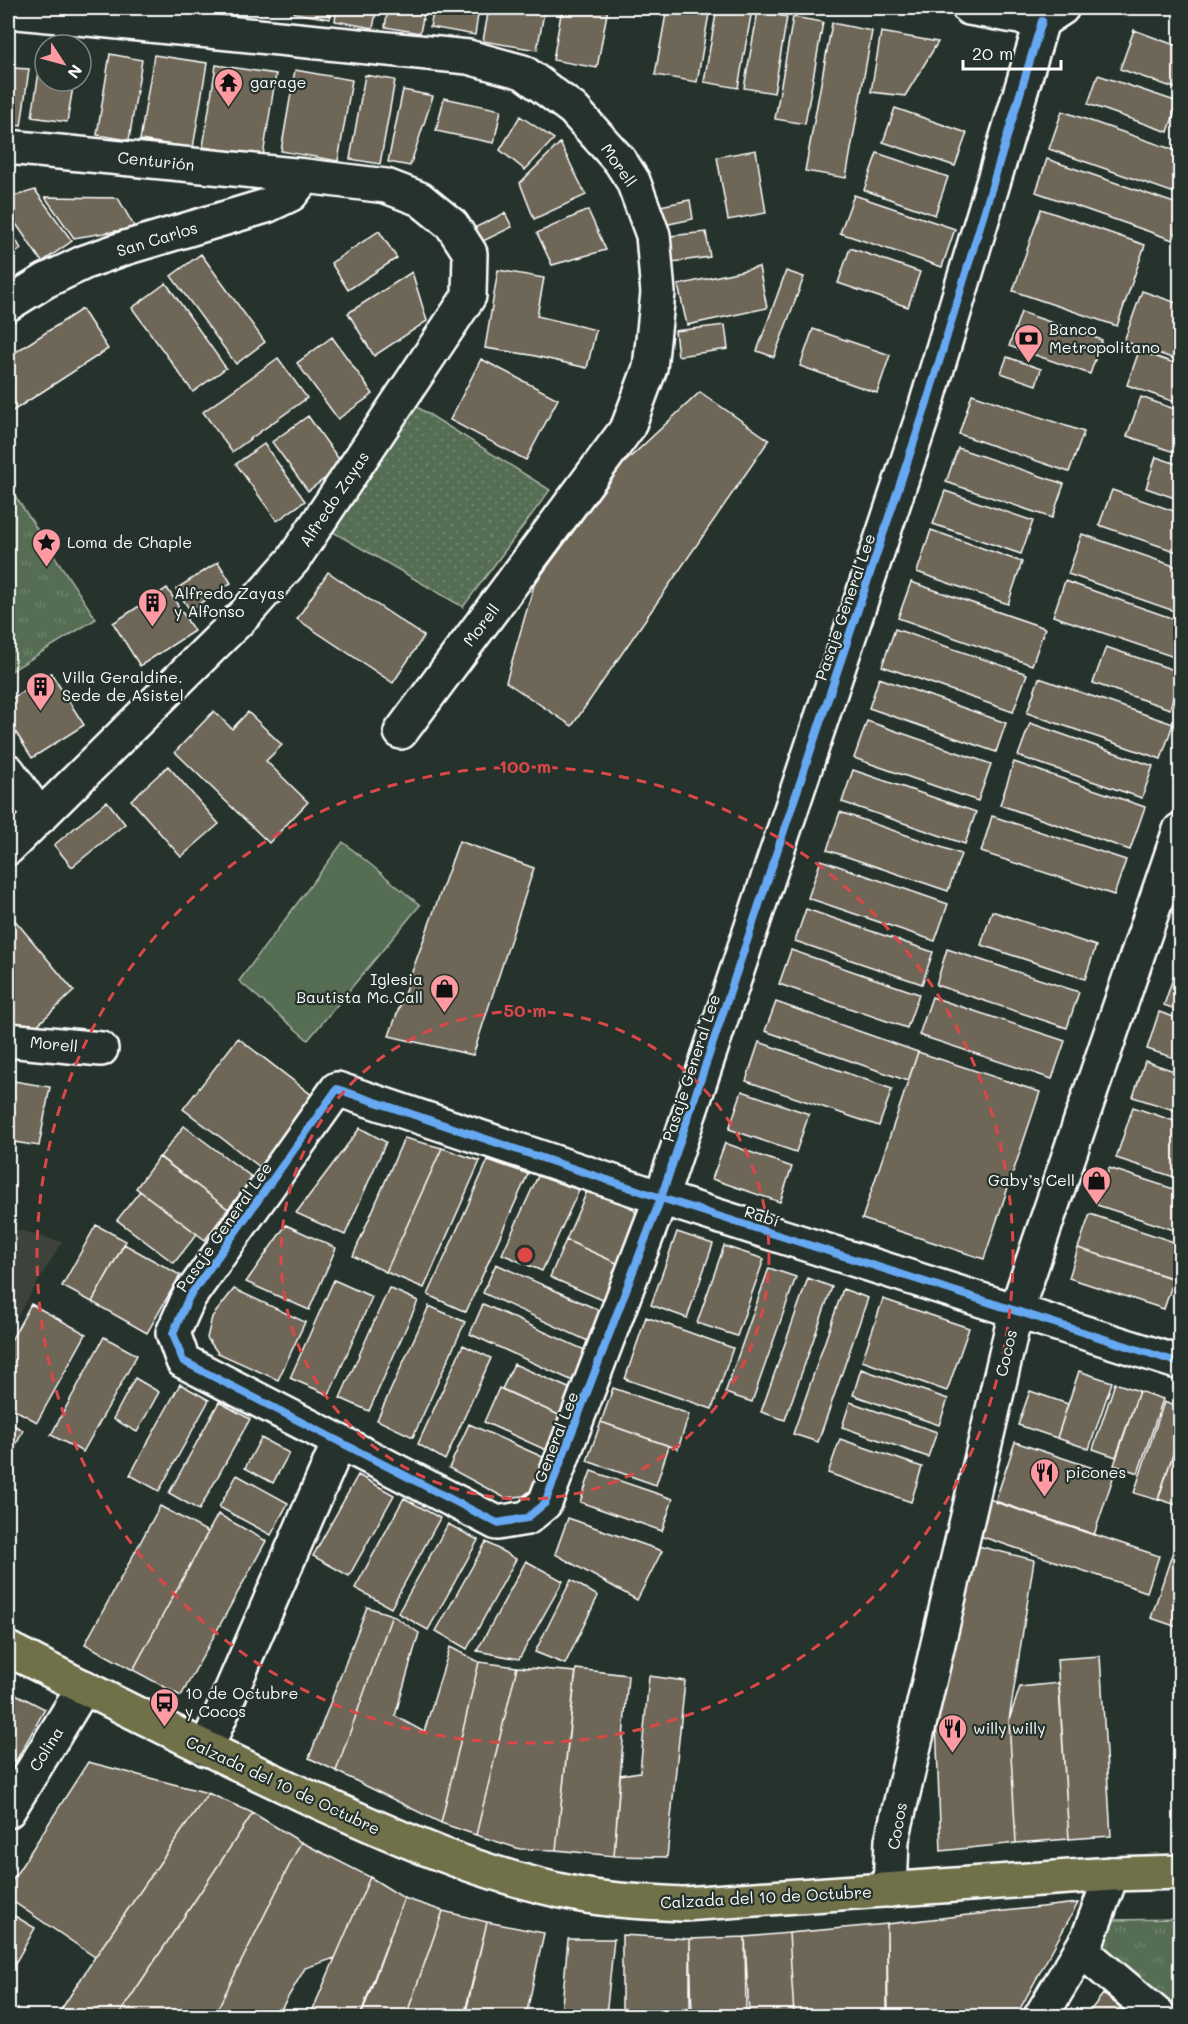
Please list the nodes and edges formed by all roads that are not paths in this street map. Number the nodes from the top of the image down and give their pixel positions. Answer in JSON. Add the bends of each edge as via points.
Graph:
{"nodes":[{"id":1,"x":969,"y":8,"type":"edge"},
{"id":2,"x":8,"y":11,"type":"edge"},
{"id":3,"x":1045,"y":12,"type":"edge"},
{"id":4,"x":8,"y":147,"type":"edge"},
{"id":5,"x":305,"y":176,"type":"junction"},
{"id":6,"x":8,"y":304,"type":"edge"},
{"id":7,"x":401,"y":732,"type":"dead end"},
{"id":8,"x":8,"y":771,"type":"edge"},
{"id":9,"x":40,"y":817,"type":"junction"},
{"id":10,"x":1180,"y":830,"type":"edge"},
{"id":11,"x":8,"y":848,"type":"edge"},
{"id":12,"x":8,"y":1040,"type":"edge"},
{"id":13,"x":101,"y":1049,"type":"dead end"},
{"id":14,"x":337,"y":1089,"type":"joint"},
{"id":15,"x":661,"y":1198,"type":"junction"},
{"id":16,"x":1016,"y":1311,"type":"junction"},
{"id":17,"x":1180,"y":1363,"type":"edge"},
{"id":18,"x":339,"y":1442,"type":"junction"},
{"id":19,"x":8,"y":1649,"type":"edge"},
{"id":20,"x":84,"y":1687,"type":"junction"},
{"id":21,"x":206,"y":1749,"type":"junction"},
{"id":22,"x":8,"y":1811,"type":"edge"},
{"id":23,"x":1180,"y":1872,"type":"edge"},
{"id":24,"x":1112,"y":1874,"type":"junction"},
{"id":25,"x":890,"y":1890,"type":"junction"},
{"id":26,"x":1081,"y":1950,"type":"junction"},
{"id":27,"x":1041,"y":2016,"type":"edge"},
{"id":28,"x":1159,"y":2016,"type":"edge"}],
"edges":[{"from":1,"to":3,"type":"street"},
{"from":2,"to":7,"type":"street","name":"Morell","via":[[468,57],[523,72],[573,108],[633,181],[653,235],[658,293],[650,368],[628,427]]},
{"from":3,"to":15,"type":"street","name":"Pasaje General Lee","via":[[923,415]]},
{"from":4,"to":5,"type":"street","name":"Centurión"},
{"from":5,"to":6,"type":"street","name":"San Carlos","via":[[291,194],[266,206],[85,262],[45,280]]},
{"from":5,"to":9,"type":"street","name":"Alfredo Zayas","via":[[386,186],[420,199],[452,225],[470,253],[469,296],[293,560],[245,614]]},
{"from":8,"to":9,"type":"street"},
{"from":9,"to":11,"type":"street","name":"Alfredo Zayas"},
{"from":10,"to":16,"type":"street","name":"Cocos"},
{"from":12,"to":13,"type":"street","name":"Morell"},
{"from":14,"to":15,"type":"street","name":"Rabí"},
{"from":14,"to":18,"type":"street","name":"Pasaje General Lee","via":[[189,1297],[173,1333],[183,1361]]},
{"from":15,"to":16,"type":"street","name":"Rabí"},
{"from":15,"to":18,"type":"street","name":"General Lee","via":[[545,1503],[526,1518],[497,1523]]},
{"from":16,"to":17,"type":"street","name":"Rabí"},
{"from":16,"to":25,"type":"street","name":"Cocos","via":[[892,1839]]},
{"from":18,"to":21,"type":"street"},
{"from":19,"to":20,"type":"main road","name":"Calzada del 10 de Octubre"},
{"from":20,"to":21,"type":"main road","name":"Calzada del 10 de Octubre"},
{"from":20,"to":22,"type":"street","name":"Colina"},
{"from":21,"to":25,"type":"main road","name":"Calzada del 10 de Octubre","via":[[407,1842],[471,1866],[578,1894],[684,1904]]},
{"from":23,"to":24,"type":"main road","name":"Calzada del 10 de Octubre"},
{"from":24,"to":25,"type":"main road","name":"Calzada del 10 de Octubre"},
{"from":24,"to":26,"type":"street"},
{"from":26,"to":27,"type":"street"},
{"from":26,"to":28,"type":"street"}]}
